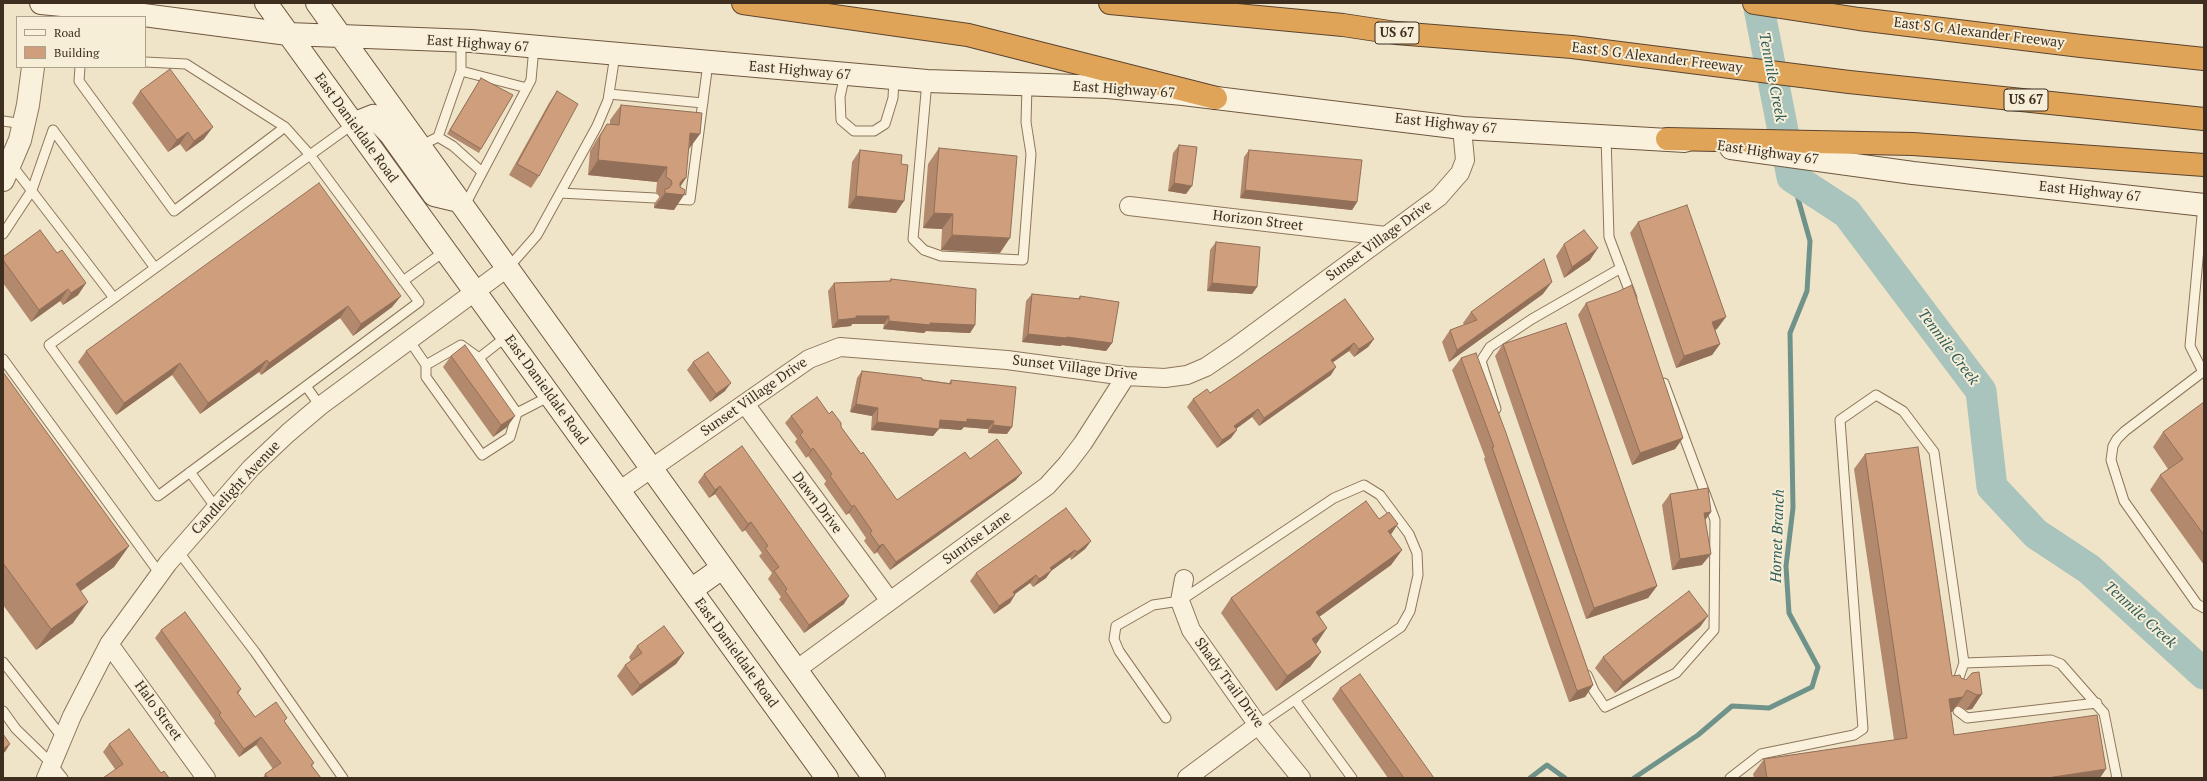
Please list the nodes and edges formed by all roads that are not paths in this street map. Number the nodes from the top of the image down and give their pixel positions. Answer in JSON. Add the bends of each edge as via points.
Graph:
{"nodes":[{"id":1,"x":41,"y":3,"type":"edge"},
{"id":2,"x":266,"y":3,"type":"edge"},
{"id":3,"x":316,"y":3,"type":"edge"},
{"id":4,"x":743,"y":3,"type":"edge"},
{"id":5,"x":1110,"y":3,"type":"edge"},
{"id":6,"x":1754,"y":3,"type":"edge"},
{"id":7,"x":83,"y":12,"type":"edge"},
{"id":8,"x":40,"y":16,"type":"edge"},
{"id":9,"x":120,"y":16,"type":"edge"},
{"id":10,"x":146,"y":19,"type":"edge"},
{"id":11,"x":288,"y":34,"type":"junction"},
{"id":12,"x":341,"y":37,"type":"junction"},
{"id":13,"x":461,"y":41,"type":"junction"},
{"id":14,"x":534,"y":48,"type":"junction"},
{"id":15,"x":615,"y":55,"type":"junction"},
{"id":16,"x":2204,"y":59,"type":"edge"},
{"id":17,"x":146,"y":62,"type":"edge"},
{"id":18,"x":708,"y":63,"type":"junction"},
{"id":19,"x":33,"y":68,"type":"edge"},
{"id":20,"x":80,"y":68,"type":"edge"},
{"id":21,"x":461,"y":71,"type":"junction"},
{"id":22,"x":845,"y":74,"type":"junction"},
{"id":23,"x":894,"y":79,"type":"junction"},
{"id":24,"x":927,"y":81,"type":"junction"},
{"id":25,"x":1027,"y":86,"type":"junction"},
{"id":26,"x":527,"y":88,"type":"junction"},
{"id":27,"x":609,"y":94,"type":"junction"},
{"id":28,"x":1216,"y":98,"type":"junction"},
{"id":29,"x":702,"y":104,"type":"junction"},
{"id":30,"x":2204,"y":119,"type":"edge"},
{"id":31,"x":13,"y":122,"type":"edge"},
{"id":32,"x":353,"y":124,"type":"junction"},
{"id":33,"x":285,"y":127,"type":"junction"},
{"id":34,"x":1462,"y":128,"type":"junction"},
{"id":35,"x":1606,"y":136,"type":"junction"},
{"id":36,"x":1667,"y":139,"type":"junction"},
{"id":37,"x":429,"y":142,"type":"junction"},
{"id":38,"x":310,"y":155,"type":"junction"},
{"id":39,"x":2204,"y":165,"type":"edge"},
{"id":40,"x":7,"y":172,"type":"edge"},
{"id":41,"x":482,"y":172,"type":"junction"},
{"id":42,"x":32,"y":190,"type":"junction"},
{"id":43,"x":560,"y":193,"type":"junction"},
{"id":44,"x":655,"y":198,"type":"dead end"},
{"id":45,"x":675,"y":199,"type":"edge"},
{"id":46,"x":461,"y":204,"type":"junction"},
{"id":47,"x":2203,"y":205,"type":"edge"},
{"id":48,"x":1130,"y":206,"type":"dead end"},
{"id":49,"x":3,"y":234,"type":"edge"},
{"id":50,"x":1386,"y":236,"type":"junction"},
{"id":51,"x":445,"y":251,"type":"junction"},
{"id":52,"x":2201,"y":258,"type":"edge"},
{"id":53,"x":155,"y":268,"type":"junction"},
{"id":54,"x":507,"y":268,"type":"junction"},
{"id":55,"x":1621,"y":268,"type":"junction"},
{"id":56,"x":403,"y":281,"type":"junction"},
{"id":57,"x":475,"y":292,"type":"junction"},
{"id":58,"x":114,"y":298,"type":"junction"},
{"id":59,"x":1636,"y":309,"type":"edge"},
{"id":60,"x":507,"y":336,"type":"junction"},
{"id":61,"x":409,"y":340,"type":"junction"},
{"id":62,"x":479,"y":358,"type":"junction"},
{"id":63,"x":3,"y":359,"type":"edge"},
{"id":64,"x":426,"y":366,"type":"junction"},
{"id":65,"x":2203,"y":371,"type":"edge"},
{"id":66,"x":1662,"y":375,"type":"edge"},
{"id":67,"x":1126,"y":376,"type":"junction"},
{"id":68,"x":306,"y":386,"type":"junction"},
{"id":69,"x":550,"y":396,"type":"junction"},
{"id":70,"x":744,"y":404,"type":"junction"},
{"id":71,"x":320,"y":406,"type":"junction"},
{"id":72,"x":517,"y":413,"type":"junction"},
{"id":73,"x":1500,"y":420,"type":"edge"},
{"id":74,"x":651,"y":469,"type":"junction"},
{"id":75,"x":190,"y":472,"type":"junction"},
{"id":76,"x":619,"y":491,"type":"junction"},
{"id":77,"x":216,"y":508,"type":"junction"},
{"id":78,"x":178,"y":551,"type":"junction"},
{"id":79,"x":722,"y":568,"type":"junction"},
{"id":80,"x":160,"y":574,"type":"junction"},
{"id":81,"x":1184,"y":579,"type":"dead end"},
{"id":82,"x":691,"y":590,"type":"junction"},
{"id":83,"x":890,"y":601,"type":"junction"},
{"id":84,"x":1180,"y":601,"type":"junction"},
{"id":85,"x":2204,"y":608,"type":"edge"},
{"id":86,"x":109,"y":644,"type":"junction"},
{"id":87,"x":3,"y":662,"type":"edge"},
{"id":88,"x":1964,"y":663,"type":"junction"},
{"id":89,"x":1583,"y":664,"type":"edge"},
{"id":90,"x":796,"y":670,"type":"junction"},
{"id":91,"x":1955,"y":689,"type":"edge"},
{"id":92,"x":1295,"y":700,"type":"junction"},
{"id":93,"x":2096,"y":703,"type":"junction"},
{"id":94,"x":3,"y":711,"type":"edge"},
{"id":95,"x":1958,"y":711,"type":"edge"},
{"id":96,"x":1166,"y":718,"type":"dead end"},
{"id":97,"x":1258,"y":725,"type":"junction"},
{"id":98,"x":62,"y":737,"type":"junction"},
{"id":99,"x":49,"y":770,"type":"edge"},
{"id":100,"x":63,"y":778,"type":"edge"},
{"id":101,"x":206,"y":778,"type":"edge"},
{"id":102,"x":343,"y":778,"type":"edge"},
{"id":103,"x":827,"y":778,"type":"edge"},
{"id":104,"x":874,"y":778,"type":"edge"},
{"id":105,"x":1187,"y":778,"type":"edge"},
{"id":106,"x":1301,"y":778,"type":"edge"},
{"id":107,"x":1352,"y":778,"type":"edge"},
{"id":108,"x":1730,"y":778,"type":"edge"},
{"id":109,"x":2117,"y":778,"type":"edge"}],
"edges":[{"from":1,"to":7,"type":"main road","name":"East Highway 67"},
{"from":1,"to":8,"type":"main road"},
{"from":2,"to":11,"type":"main road","name":"East Danieldale Road"},
{"from":3,"to":12,"type":"main road"},
{"from":4,"to":28,"type":"highway","via":[[968,35]]},
{"from":5,"to":30,"type":"highway","name":"East S G Alexander Freeway","number":"US 67","via":[[1344,25],[1396,33],[1572,47],[1849,82]]},
{"from":6,"to":16,"type":"highway","name":"East S G Alexander Freeway","via":[[1859,19]]},
{"from":7,"to":9,"type":"main road","name":"East Highway 67"},
{"from":10,"to":11,"type":"main road","name":"East Highway 67"},
{"from":11,"to":12,"type":"main road","name":"East Highway 67"},
{"from":11,"to":32,"type":"main road","name":"East Danieldale Road"},
{"from":12,"to":13,"type":"main road","name":"East Highway 67"},
{"from":12,"to":37,"type":"main road"},
{"from":13,"to":14,"type":"main road","name":"East Highway 67"},
{"from":13,"to":21,"type":"lane"},
{"from":14,"to":15,"type":"main road","name":"East Highway 67"},
{"from":14,"to":26,"type":"lane","via":[[531,80]]},
{"from":15,"to":18,"type":"main road","name":"East Highway 67"},
{"from":15,"to":27,"type":"lane"},
{"from":17,"to":33,"type":"lane","via":[[186,64]]},
{"from":18,"to":22,"type":"main road","name":"East Highway 67"},
{"from":18,"to":29,"type":"lane"},
{"from":19,"to":31,"type":"main road"},
{"from":20,"to":33,"type":"lane","via":[[79,81],[174,212]]},
{"from":21,"to":26,"type":"lane"},
{"from":21,"to":37,"type":"lane"},
{"from":22,"to":23,"type":"main road","name":"East Highway 67"},
{"from":22,"to":23,"type":"lane","via":[[840,97],[841,120],[854,131],[874,131],[885,124],[893,98]]},
{"from":23,"to":24,"type":"main road","name":"East Highway 67"},
{"from":24,"to":25,"type":"main road","name":"East Highway 67"},
{"from":24,"to":25,"type":"lane","via":[[913,239],[924,250],[940,256],[1023,260],[1031,154],[1026,122]]},
{"from":25,"to":28,"type":"main road","name":"East Highway 67","via":[[1107,87]]},
{"from":26,"to":41,"type":"lane"},
{"from":27,"to":29,"type":"lane"},
{"from":27,"to":43,"type":"lane","via":[[597,126]]},
{"from":28,"to":34,"type":"main road","name":"East Highway 67"},
{"from":29,"to":45,"type":"lane","via":[[690,200]]},
{"from":31,"to":40,"type":"main road"},
{"from":32,"to":38,"type":"lane"},
{"from":32,"to":46,"type":"main road","via":[[373,116],[391,135],[434,195]]},
{"from":32,"to":51,"type":"main road","name":"East Danieldale Road"},
{"from":33,"to":38,"type":"lane"},
{"from":34,"to":35,"type":"main road","name":"East Highway 67"},
{"from":34,"to":50,"type":"street","name":"Sunset Village Drive","via":[[1465,160],[1460,173],[1439,197]]},
{"from":35,"to":36,"type":"main road","name":"East Highway 67"},
{"from":35,"to":55,"type":"lane","via":[[1609,237]]},
{"from":36,"to":39,"type":"highway","via":[[1913,144]]},
{"from":36,"to":47,"type":"main road","name":"East Highway 67","via":[[1913,173]]},
{"from":37,"to":41,"type":"lane","via":[[453,146]]},
{"from":37,"to":46,"type":"main road"},
{"from":38,"to":53,"type":"lane"},
{"from":38,"to":56,"type":"lane"},
{"from":40,"to":42,"type":"lane"},
{"from":41,"to":46,"type":"lane"},
{"from":42,"to":49,"type":"lane"},
{"from":42,"to":53,"type":"lane","via":[[53,130]]},
{"from":42,"to":58,"type":"lane"},
{"from":43,"to":44,"type":"lane"},
{"from":43,"to":54,"type":"lane","via":[[536,235]]},
{"from":46,"to":54,"type":"main road"},
{"from":47,"to":52,"type":"lane"},
{"from":48,"to":50,"type":"street","name":"Horizon Street"},
{"from":50,"to":67,"type":"street","name":"Sunset Village Drive","via":[[1206,367],[1187,375],[1172,377]]},
{"from":51,"to":56,"type":"lane"},
{"from":51,"to":57,"type":"main road","name":"East Danieldale Road"},
{"from":52,"to":65,"type":"lane","via":[[2190,346]]},
{"from":53,"to":58,"type":"lane"},
{"from":54,"to":57,"type":"street","name":"Candlelight Avenue"},
{"from":54,"to":74,"type":"main road"},
{"from":55,"to":59,"type":"lane"},
{"from":55,"to":73,"type":"lane","via":[[1532,319],[1490,347],[1481,361]]},
{"from":56,"to":68,"type":"lane","via":[[419,302]]},
{"from":57,"to":60,"type":"main road","name":"East Danieldale Road"},
{"from":57,"to":61,"type":"street","name":"Candlelight Avenue"},
{"from":58,"to":75,"type":"lane","via":[[49,345],[158,496]]},
{"from":60,"to":62,"type":"lane"},
{"from":60,"to":69,"type":"main road","name":"East Danieldale Road"},
{"from":61,"to":64,"type":"lane"},
{"from":61,"to":71,"type":"street","name":"Candlelight Avenue"},
{"from":62,"to":64,"type":"lane","via":[[461,345]]},
{"from":62,"to":72,"type":"lane"},
{"from":63,"to":80,"type":"lane"},
{"from":64,"to":72,"type":"lane","via":[[426,377],[482,455],[510,437]]},
{"from":65,"to":85,"type":"lane","via":[[2125,431],[2113,446],[2111,460],[2124,501],[2197,604]]},
{"from":66,"to":89,"type":"lane","via":[[1715,520],[1714,630],[1676,673],[1605,707],[1594,691]]},
{"from":67,"to":70,"type":"street","name":"Sunset Village Drive","via":[[1007,360],[840,347],[809,359]]},
{"from":67,"to":83,"type":"street","name":"Sunrise Lane","via":[[1083,443],[1047,486]]},
{"from":68,"to":71,"type":"lane"},
{"from":68,"to":75,"type":"lane"},
{"from":69,"to":72,"type":"lane"},
{"from":69,"to":76,"type":"main road","name":"East Danieldale Road"},
{"from":70,"to":74,"type":"street","name":"Sunset Village Drive"},
{"from":70,"to":83,"type":"street","name":"Dawn Drive"},
{"from":71,"to":77,"type":"street","name":"Candlelight Avenue","via":[[256,463]]},
{"from":74,"to":76,"type":"street","name":"Sunset Village Drive"},
{"from":74,"to":79,"type":"main road"},
{"from":75,"to":77,"type":"lane"},
{"from":76,"to":82,"type":"main road","name":"East Danieldale Road"},
{"from":77,"to":78,"type":"street","name":"Candlelight Avenue"},
{"from":78,"to":80,"type":"street","name":"Candlelight Avenue"},
{"from":78,"to":102,"type":"lane"},
{"from":79,"to":82,"type":"main road"},
{"from":79,"to":90,"type":"main road"},
{"from":80,"to":86,"type":"street","name":"Candlelight Avenue"},
{"from":81,"to":84,"type":"street"},
{"from":82,"to":103,"type":"main road","name":"East Danieldale Road"},
{"from":83,"to":90,"type":"street","name":"Sunrise Lane"},
{"from":84,"to":92,"type":"lane","via":[[1334,498],[1364,485],[1380,495],[1409,534],[1417,553],[1418,575],[1410,611],[1401,628]]},
{"from":84,"to":96,"type":"lane","via":[[1153,605],[1116,626],[1114,639],[1119,651]]},
{"from":84,"to":97,"type":"street","name":"Shady Trail Drive","via":[[1191,630],[1203,650]]},
{"from":86,"to":98,"type":"street","name":"Candlelight Avenue"},
{"from":86,"to":101,"type":"street","name":"Halo Street"},
{"from":87,"to":98,"type":"lane"},
{"from":88,"to":91,"type":"lane"},
{"from":88,"to":93,"type":"lane","via":[[2051,660],[2061,664]]},
{"from":88,"to":108,"type":"lane","via":[[1934,452],[1903,411],[1876,395],[1840,420],[1863,729],[1854,735],[1761,754]]},
{"from":90,"to":104,"type":"main road"},
{"from":92,"to":97,"type":"lane"},
{"from":92,"to":107,"type":"lane"},
{"from":93,"to":95,"type":"lane","via":[[1968,718]]},
{"from":93,"to":109,"type":"lane","via":[[2104,713]]},
{"from":94,"to":99,"type":"lane"},
{"from":97,"to":105,"type":"street"},
{"from":97,"to":106,"type":"street","name":"Shady Trail Drive"},
{"from":98,"to":99,"type":"street","name":"Candlelight Avenue"},
{"from":99,"to":100,"type":"lane"}]}
